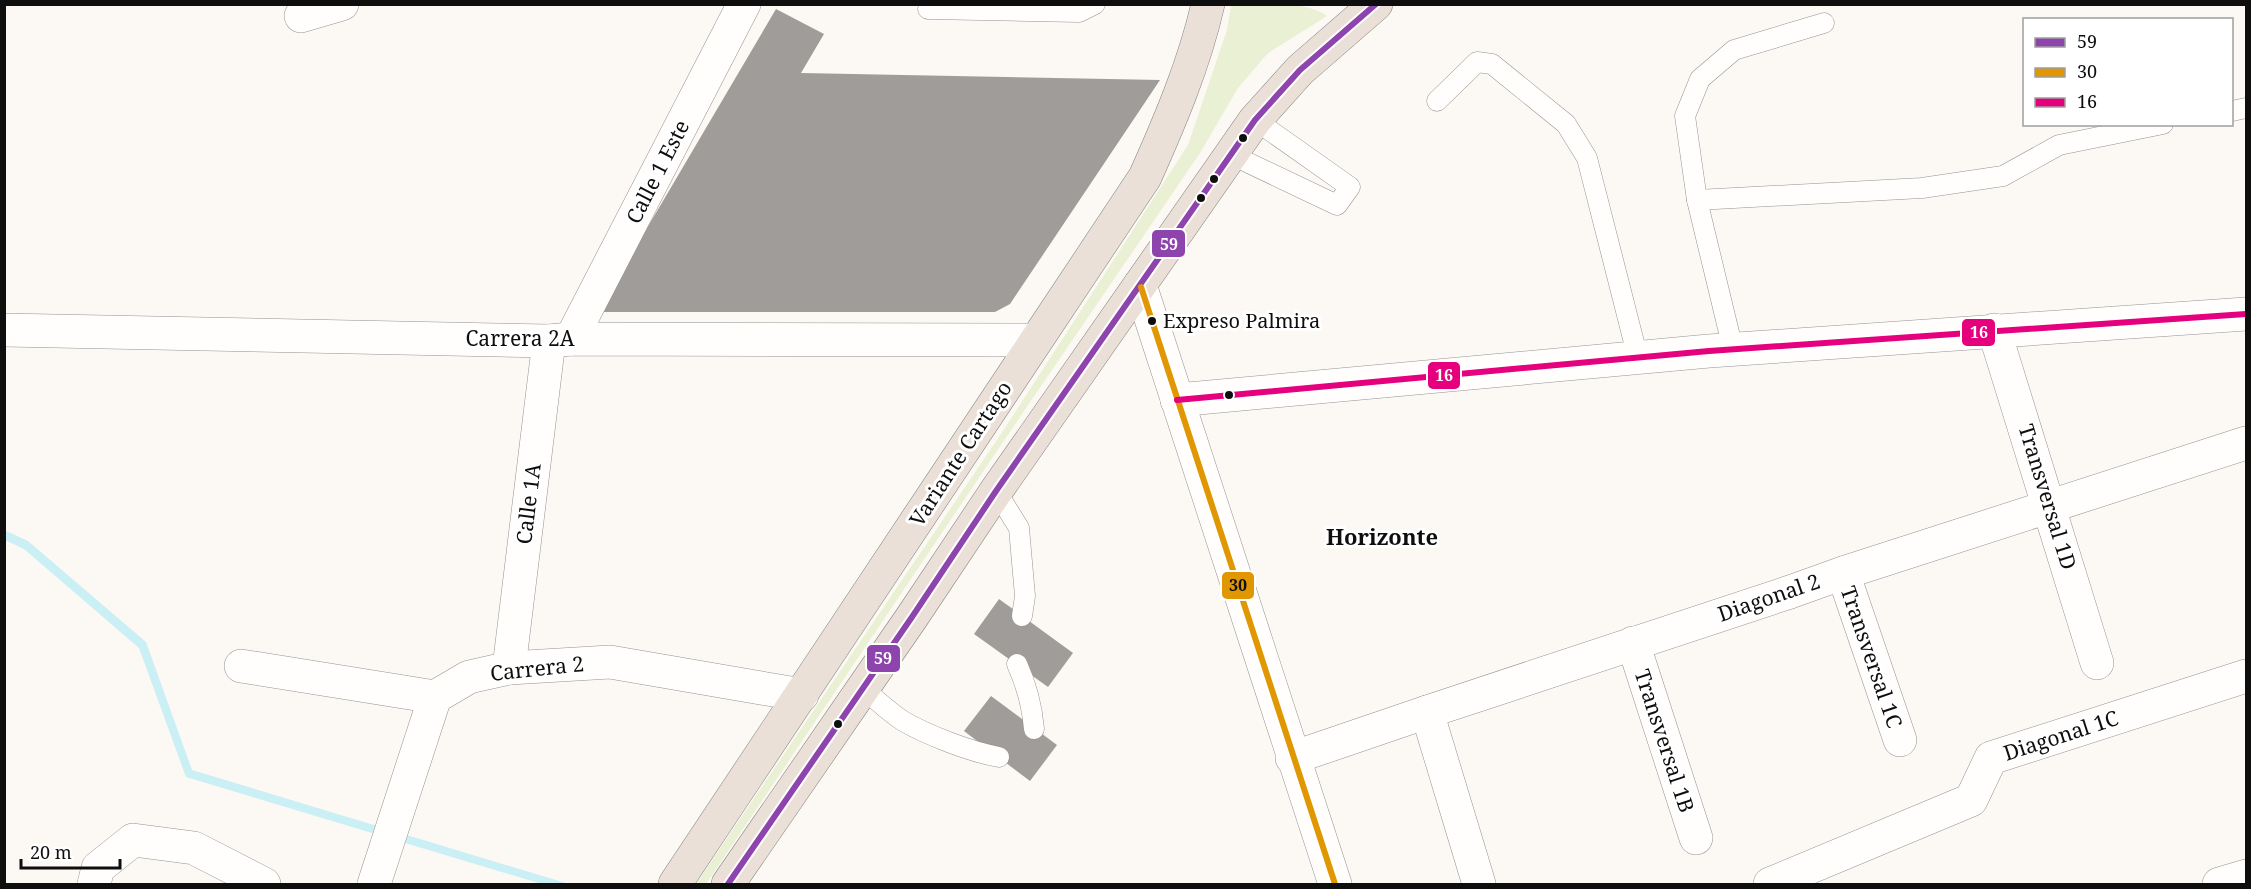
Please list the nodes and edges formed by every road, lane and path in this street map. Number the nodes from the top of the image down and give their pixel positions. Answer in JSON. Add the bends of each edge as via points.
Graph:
{"nodes":[{"id":1,"x":342,"y":4,"type":"edge"},
{"id":2,"x":744,"y":4,"type":"edge"},
{"id":3,"x":1095,"y":4,"type":"edge"},
{"id":4,"x":1208,"y":4,"type":"edge"},
{"id":5,"x":1376,"y":4,"type":"edge"},
{"id":6,"x":928,"y":9,"type":"dead end"},
{"id":7,"x":301,"y":16,"type":"dead end"},
{"id":8,"x":1824,"y":23,"type":"dead end"},
{"id":9,"x":1437,"y":101,"type":"dead end"},
{"id":10,"x":1255,"y":120,"type":"junction"},
{"id":11,"x":2153,"y":126,"type":"edge"},
{"id":12,"x":1230,"y":154,"type":"junction"},
{"id":13,"x":1697,"y":200,"type":"junction"},
{"id":14,"x":1140,"y":285,"type":"junction"},
{"id":15,"x":2247,"y":314,"type":"edge"},
{"id":16,"x":4,"y":330,"type":"edge"},
{"id":17,"x":1995,"y":330,"type":"junction"},
{"id":18,"x":560,"y":340,"type":"junction"},
{"id":19,"x":1036,"y":340,"type":"junction"},
{"id":20,"x":1732,"y":349,"type":"junction"},
{"id":21,"x":1638,"y":358,"type":"junction"},
{"id":22,"x":1177,"y":400,"type":"junction"},
{"id":23,"x":2247,"y":443,"type":"edge"},
{"id":24,"x":996,"y":491,"type":"junction"},
{"id":25,"x":2050,"y":507,"type":"junction"},
{"id":26,"x":1843,"y":573,"type":"junction"},
{"id":27,"x":1022,"y":616,"type":"dead end"},
{"id":28,"x":1632,"y":643,"type":"junction"},
{"id":29,"x":2097,"y":663,"type":"dead end"},
{"id":30,"x":1017,"y":664,"type":"dead end"},
{"id":31,"x":241,"y":666,"type":"dead end"},
{"id":32,"x":509,"y":668,"type":"junction"},
{"id":33,"x":2247,"y":676,"type":"edge"},
{"id":34,"x":863,"y":689,"type":"junction"},
{"id":35,"x":802,"y":695,"type":"junction"},
{"id":36,"x":435,"y":697,"type":"junction"},
{"id":37,"x":1426,"y":711,"type":"junction"},
{"id":38,"x":1034,"y":729,"type":"dead end"},
{"id":39,"x":1900,"y":740,"type":"dead end"},
{"id":40,"x":999,"y":757,"type":"dead end"},
{"id":41,"x":1292,"y":758,"type":"junction"},
{"id":42,"x":1696,"y":838,"type":"dead end"},
{"id":43,"x":377,"y":875,"type":"edge"},
{"id":44,"x":2247,"y":876,"type":"edge"},
{"id":45,"x":94,"y":885,"type":"edge"},
{"id":46,"x":264,"y":885,"type":"edge"},
{"id":47,"x":675,"y":885,"type":"edge"},
{"id":48,"x":728,"y":885,"type":"edge"},
{"id":49,"x":1335,"y":885,"type":"edge"},
{"id":50,"x":1479,"y":885,"type":"edge"},
{"id":51,"x":1770,"y":885,"type":"edge"},
{"id":52,"x":2219,"y":885,"type":"edge"}],
"edges":[{"from":1,"to":7,"type":"street"},
{"from":2,"to":18,"type":"street","name":"Calle 1 Este"},
{"from":3,"to":6,"type":"lane","via":[[1079,12]]},
{"from":4,"to":19,"type":"highway","name":"Variante Cartago","via":[[1199,44],[1175,111],[1145,177]]},
{"from":5,"to":10,"type":"highway","via":[[1300,70]]},
{"from":8,"to":13,"type":"lane","via":[[1734,50],[1700,79],[1685,116]]},
{"from":9,"to":21,"type":"lane","via":[[1477,62],[1492,64],[1566,124],[1587,158]]},
{"from":10,"to":12,"type":"highway"},
{"from":10,"to":12,"type":"lane","via":[[1350,187],[1337,205]]},
{"from":11,"to":13,"type":"lane","via":[[2059,145],[2003,176],[1922,188]]},
{"from":12,"to":14,"type":"highway"},
{"from":13,"to":20,"type":"lane"},
{"from":14,"to":22,"type":"street"},
{"from":14,"to":24,"type":"highway"},
{"from":15,"to":17,"type":"street"},
{"from":16,"to":18,"type":"street","name":"Carrera 2A"},
{"from":17,"to":20,"type":"street"},
{"from":17,"to":25,"type":"street","name":"Transversal 1D"},
{"from":18,"to":19,"type":"street","name":"Carrera 2A"},
{"from":18,"to":32,"type":"street","name":"Calle 1A"},
{"from":19,"to":35,"type":"highway","name":"Variante Cartago"},
{"from":20,"to":21,"type":"street"},
{"from":21,"to":22,"type":"street"},
{"from":22,"to":41,"type":"street"},
{"from":23,"to":25,"type":"street","name":"Diagonal 2"},
{"from":24,"to":27,"type":"lane","via":[[1019,528],[1025,596]]},
{"from":24,"to":34,"type":"highway"},
{"from":25,"to":26,"type":"street","name":"Diagonal 2"},
{"from":25,"to":29,"type":"street","name":"Transversal 1D"},
{"from":26,"to":28,"type":"street","name":"Diagonal 2"},
{"from":26,"to":39,"type":"street","name":"Transversal 1C"},
{"from":28,"to":37,"type":"street","name":"Diagonal 2"},
{"from":28,"to":42,"type":"street","name":"Transversal 1B"},
{"from":30,"to":38,"type":"lane","via":[[1032,703]]},
{"from":31,"to":36,"type":"street"},
{"from":32,"to":35,"type":"street","name":"Carrera 2","via":[[610,662]]},
{"from":32,"to":36,"type":"street","name":"Carrera 2","via":[[469,677]]},
{"from":33,"to":51,"type":"street","name":"Diagonal 1C","via":[[1991,758],[1971,800]]},
{"from":34,"to":40,"type":"lane","via":[[903,721],[982,754]]},
{"from":34,"to":48,"type":"highway"},
{"from":35,"to":47,"type":"highway","name":"Variante Cartago"},
{"from":36,"to":43,"type":"street"},
{"from":37,"to":41,"type":"street","name":"Diagonal 2"},
{"from":37,"to":50,"type":"street"},
{"from":41,"to":49,"type":"street"},
{"from":44,"to":52,"type":"street"},
{"from":45,"to":46,"type":"street","via":[[98,868],[133,840],[194,848]]}]}
